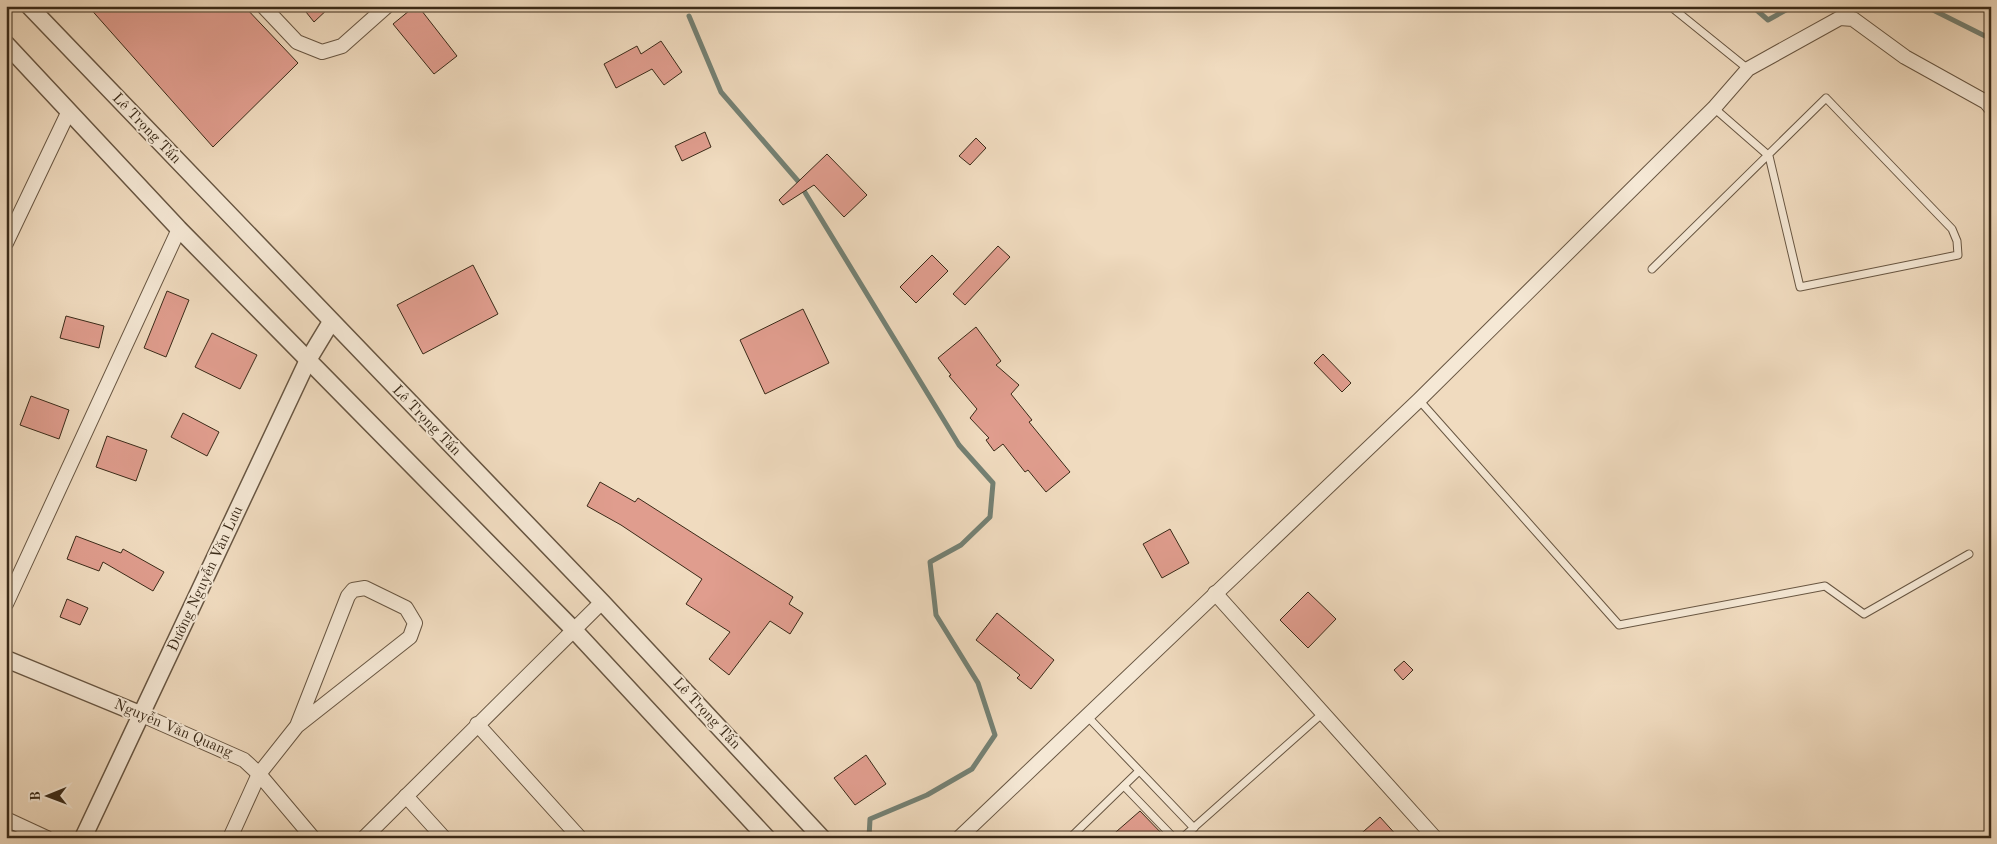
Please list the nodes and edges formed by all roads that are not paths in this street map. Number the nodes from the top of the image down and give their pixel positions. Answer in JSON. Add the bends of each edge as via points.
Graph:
{"nodes":[{"id":1,"x":29,"y":6,"type":"edge"},
{"id":2,"x":263,"y":6,"type":"edge"},
{"id":3,"x":387,"y":6,"type":"edge"},
{"id":4,"x":1670,"y":6,"type":"edge"},
{"id":5,"x":6,"y":44,"type":"edge"},
{"id":6,"x":1748,"y":69,"type":"junction"},
{"id":7,"x":1714,"y":108,"type":"junction"},
{"id":8,"x":1991,"y":108,"type":"edge"},
{"id":9,"x":68,"y":113,"type":"junction"},
{"id":10,"x":1769,"y":156,"type":"junction"},
{"id":11,"x":179,"y":230,"type":"junction"},
{"id":12,"x":6,"y":243,"type":"edge"},
{"id":13,"x":1652,"y":269,"type":"dead end"},
{"id":14,"x":330,"y":322,"type":"junction"},
{"id":15,"x":308,"y":360,"type":"junction"},
{"id":16,"x":1419,"y":400,"type":"junction"},
{"id":17,"x":1969,"y":554,"type":"dead end"},
{"id":18,"x":1215,"y":593,"type":"junction"},
{"id":19,"x":602,"y":602,"type":"junction"},
{"id":20,"x":6,"y":604,"type":"edge"},
{"id":21,"x":574,"y":630,"type":"junction"},
{"id":22,"x":6,"y":659,"type":"edge"},
{"id":23,"x":1323,"y":713,"type":"junction"},
{"id":24,"x":142,"y":716,"type":"junction"},
{"id":25,"x":1087,"y":716,"type":"junction"},
{"id":26,"x":477,"y":724,"type":"junction"},
{"id":27,"x":296,"y":726,"type":"junction"},
{"id":28,"x":1139,"y":771,"type":"junction"},
{"id":29,"x":259,"y":774,"type":"junction"},
{"id":30,"x":1124,"y":786,"type":"junction"},
{"id":31,"x":406,"y":796,"type":"junction"},
{"id":32,"x":6,"y":819,"type":"edge"},
{"id":33,"x":1194,"y":828,"type":"junction"},
{"id":34,"x":1074,"y":837,"type":"edge"},
{"id":35,"x":47,"y":838,"type":"edge"},
{"id":36,"x":83,"y":838,"type":"edge"},
{"id":37,"x":230,"y":838,"type":"edge"},
{"id":38,"x":313,"y":838,"type":"edge"},
{"id":39,"x":364,"y":838,"type":"edge"},
{"id":40,"x":444,"y":838,"type":"edge"},
{"id":41,"x":580,"y":838,"type":"edge"},
{"id":42,"x":767,"y":838,"type":"edge"},
{"id":43,"x":822,"y":838,"type":"edge"},
{"id":44,"x":959,"y":838,"type":"edge"},
{"id":45,"x":1174,"y":838,"type":"edge"},
{"id":46,"x":1182,"y":838,"type":"edge"},
{"id":47,"x":1436,"y":838,"type":"edge"}],
"edges":[{"from":1,"to":14,"type":"street","name":"Lê Trọng Tấn"},
{"from":2,"to":3,"type":"street","via":[[297,42],[322,52],[342,46]]},
{"from":4,"to":6,"type":"lane"},
{"from":5,"to":9,"type":"street"},
{"from":6,"to":7,"type":"street"},
{"from":6,"to":8,"type":"street","via":[[1840,18],[1854,19],[1905,57],[1986,102]]},
{"from":7,"to":10,"type":"lane"},
{"from":7,"to":16,"type":"street"},
{"from":9,"to":11,"type":"street"},
{"from":9,"to":12,"type":"street"},
{"from":10,"to":10,"type":"lane","via":[[1800,287],[1958,255],[1952,229],[1826,98]]},
{"from":10,"to":13,"type":"lane"},
{"from":11,"to":15,"type":"street"},
{"from":11,"to":20,"type":"street"},
{"from":14,"to":15,"type":"street","name":"Đường Nguyễn Văn Lưu"},
{"from":14,"to":19,"type":"street","name":"Lê Trọng Tấn"},
{"from":15,"to":21,"type":"street"},
{"from":15,"to":24,"type":"street","name":"Đường Nguyễn Văn Lưu"},
{"from":16,"to":17,"type":"lane","via":[[1619,625],[1825,586],[1864,614]]},
{"from":16,"to":18,"type":"street"},
{"from":18,"to":23,"type":"street"},
{"from":18,"to":25,"type":"street"},
{"from":19,"to":21,"type":"street"},
{"from":19,"to":43,"type":"street","name":"Lê Trọng Tấn"},
{"from":21,"to":26,"type":"street"},
{"from":21,"to":42,"type":"street"},
{"from":22,"to":24,"type":"street","name":"Nguyễn Văn Quang"},
{"from":23,"to":33,"type":"lane"},
{"from":23,"to":47,"type":"street"},
{"from":24,"to":29,"type":"street","name":"Nguyễn Văn Quang","via":[[244,760]]},
{"from":24,"to":36,"type":"street","name":"Đường Nguyễn Văn Lưu"},
{"from":25,"to":28,"type":"lane"},
{"from":25,"to":44,"type":"street"},
{"from":26,"to":31,"type":"street"},
{"from":26,"to":41,"type":"street"},
{"from":27,"to":27,"type":"street","via":[[410,637],[414,623],[406,608],[365,588],[354,590],[348,596]]},
{"from":27,"to":29,"type":"street"},
{"from":28,"to":30,"type":"lane"},
{"from":28,"to":33,"type":"lane"},
{"from":29,"to":37,"type":"street"},
{"from":29,"to":38,"type":"street","name":"Nguyễn Văn Quang"},
{"from":30,"to":34,"type":"lane"},
{"from":30,"to":45,"type":"lane"},
{"from":31,"to":39,"type":"street"},
{"from":31,"to":40,"type":"street"},
{"from":32,"to":35,"type":"street"},
{"from":33,"to":46,"type":"lane"}]}
